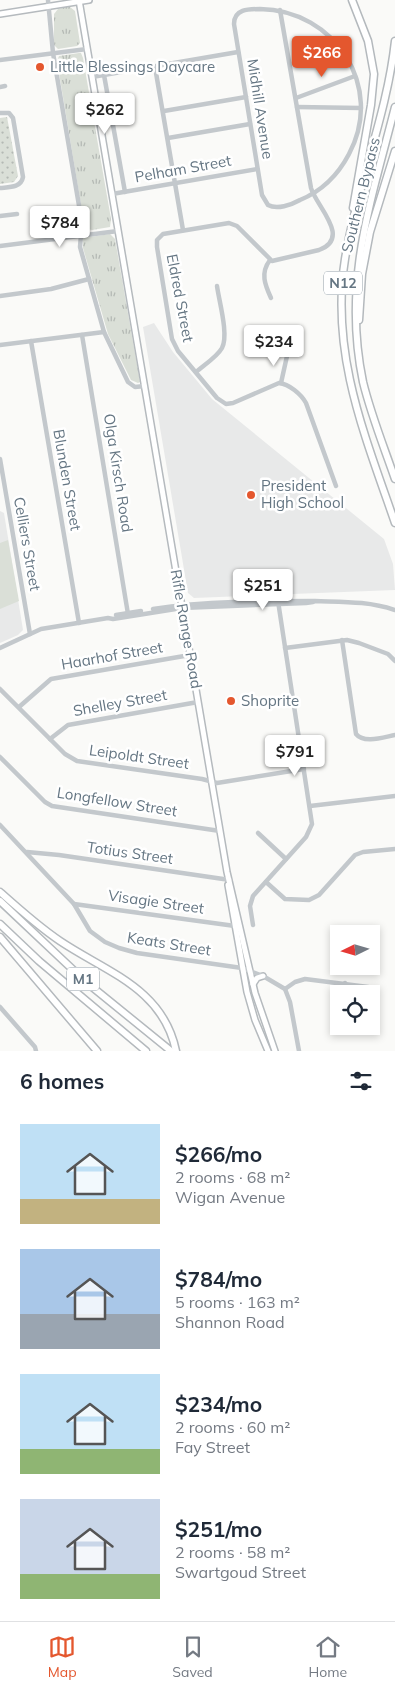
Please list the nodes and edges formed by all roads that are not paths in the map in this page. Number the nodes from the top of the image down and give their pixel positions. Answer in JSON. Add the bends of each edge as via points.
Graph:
{"nodes":[{"id":1,"x":48,"y":0,"type":"edge"},
{"id":2,"x":89,"y":0,"type":"edge"},
{"id":3,"x":350,"y":0,"type":"edge"},
{"id":4,"x":79,"y":1,"type":"edge"},
{"id":5,"x":48,"y":7,"type":"junction"},
{"id":6,"x":280,"y":10,"type":"junction"},
{"id":7,"x":0,"y":14,"type":"edge"},
{"id":8,"x":395,"y":41,"type":"edge"},
{"id":9,"x":87,"y":49,"type":"junction"},
{"id":10,"x":238,"y":52,"type":"junction"},
{"id":11,"x":54,"y":53,"type":"junction"},
{"id":12,"x":0,"y":60,"type":"edge"},
{"id":13,"x":155,"y":66,"type":"junction"},
{"id":14,"x":104,"y":75,"type":"junction"},
{"id":15,"x":355,"y":76,"type":"junction"},
{"id":16,"x":92,"y":77,"type":"junction"},
{"id":17,"x":246,"y":97,"type":"junction"},
{"id":18,"x":296,"y":98,"type":"junction"},
{"id":19,"x":297,"y":107,"type":"junction"},
{"id":20,"x":395,"y":107,"type":"edge"},
{"id":21,"x":361,"y":108,"type":"junction"},
{"id":22,"x":164,"y":111,"type":"junction"},
{"id":23,"x":0,"y":114,"type":"edge"},
{"id":24,"x":250,"y":124,"type":"junction"},
{"id":25,"x":168,"y":138,"type":"junction"},
{"id":26,"x":395,"y":151,"type":"edge"},
{"id":27,"x":257,"y":169,"type":"junction"},
{"id":28,"x":175,"y":183,"type":"junction"},
{"id":29,"x":0,"y":188,"type":"edge"},
{"id":30,"x":125,"y":192,"type":"junction"},
{"id":31,"x":112,"y":194,"type":"junction"},
{"id":32,"x":313,"y":195,"type":"junction"},
{"id":33,"x":17,"y":214,"type":"dead end"},
{"id":34,"x":0,"y":216,"type":"edge"},
{"id":35,"x":183,"y":230,"type":"junction"},
{"id":36,"x":118,"y":231,"type":"junction"},
{"id":37,"x":351,"y":232,"type":"junction"},
{"id":38,"x":81,"y":235,"type":"junction"},
{"id":39,"x":0,"y":246,"type":"edge"},
{"id":40,"x":270,"y":260,"type":"junction"},
{"id":41,"x":89,"y":279,"type":"junction"},
{"id":42,"x":217,"y":286,"type":"dead end"},
{"id":43,"x":0,"y":296,"type":"edge"},
{"id":44,"x":271,"y":298,"type":"dead end"},
{"id":45,"x":104,"y":332,"type":"junction"},
{"id":46,"x":82,"y":335,"type":"junction"},
{"id":47,"x":31,"y":341,"type":"junction"},
{"id":48,"x":0,"y":345,"type":"edge"},
{"id":49,"x":357,"y":347,"type":"junction"},
{"id":50,"x":287,"y":356,"type":"dead end"},
{"id":51,"x":196,"y":372,"type":"junction"},
{"id":52,"x":281,"y":383,"type":"junction"},
{"id":53,"x":145,"y":386,"type":"junction"},
{"id":54,"x":0,"y":458,"type":"edge"},
{"id":55,"x":395,"y":479,"type":"edge"},
{"id":56,"x":336,"y":486,"type":"dead end"},
{"id":57,"x":395,"y":523,"type":"edge"},
{"id":58,"x":278,"y":602,"type":"junction"},
{"id":59,"x":182,"y":606,"type":"junction"},
{"id":60,"x":395,"y":610,"type":"edge"},
{"id":61,"x":128,"y":614,"type":"junction"},
{"id":62,"x":79,"y":623,"type":"junction"},
{"id":63,"x":30,"y":634,"type":"junction"},
{"id":64,"x":342,"y":640,"type":"junction"},
{"id":65,"x":0,"y":648,"type":"edge"},
{"id":66,"x":285,"y":648,"type":"junction"},
{"id":67,"x":190,"y":655,"type":"junction"},
{"id":68,"x":395,"y":660,"type":"edge"},
{"id":69,"x":0,"y":689,"type":"edge"},
{"id":70,"x":198,"y":702,"type":"junction"},
{"id":71,"x":19,"y":708,"type":"junction"},
{"id":72,"x":395,"y":735,"type":"edge"},
{"id":73,"x":50,"y":739,"type":"junction"},
{"id":74,"x":0,"y":757,"type":"edge"},
{"id":75,"x":304,"y":769,"type":"junction"},
{"id":76,"x":212,"y":782,"type":"junction"},
{"id":77,"x":395,"y":796,"type":"edge"},
{"id":78,"x":310,"y":806,"type":"junction"},
{"id":79,"x":0,"y":825,"type":"edge"},
{"id":80,"x":220,"y":830,"type":"junction"},
{"id":81,"x":258,"y":833,"type":"dead end"},
{"id":82,"x":395,"y":849,"type":"edge"},
{"id":83,"x":27,"y":852,"type":"junction"},
{"id":84,"x":286,"y":859,"type":"junction"},
{"id":85,"x":229,"y":880,"type":"junction"},
{"id":86,"x":266,"y":882,"type":"junction"},
{"id":87,"x":0,"y":892,"type":"edge"},
{"id":88,"x":0,"y":901,"type":"edge"},
{"id":89,"x":74,"y":904,"type":"junction"},
{"id":90,"x":0,"y":924,"type":"edge"},
{"id":91,"x":253,"y":925,"type":"dead end"},
{"id":92,"x":235,"y":926,"type":"junction"},
{"id":93,"x":0,"y":937,"type":"edge"},
{"id":94,"x":242,"y":968,"type":"junction"},
{"id":95,"x":250,"y":970,"type":"junction"},
{"id":96,"x":263,"y":976,"type":"junction"},
{"id":97,"x":345,"y":983,"type":"joint"},
{"id":98,"x":253,"y":984,"type":"junction"},
{"id":99,"x":356,"y":985,"type":"edge"},
{"id":100,"x":285,"y":989,"type":"junction"},
{"id":101,"x":0,"y":1006,"type":"edge"},
{"id":102,"x":36,"y":1051,"type":"edge"},
{"id":103,"x":97,"y":1051,"type":"edge"},
{"id":104,"x":146,"y":1051,"type":"edge"},
{"id":105,"x":171,"y":1051,"type":"edge"},
{"id":106,"x":176,"y":1051,"type":"edge"},
{"id":107,"x":268,"y":1051,"type":"edge"},
{"id":108,"x":275,"y":1051,"type":"edge"},
{"id":109,"x":299,"y":1051,"type":"edge"}],
"edges":[{"from":1,"to":5,"type":"street"},
{"from":2,"to":4,"type":"main road"},
{"from":3,"to":37,"type":"highway","via":[[371,50],[374,85]]},
{"from":4,"to":5,"type":"main road"},
{"from":4,"to":9,"type":"main road","name":"Rifle Range Road"},
{"from":5,"to":7,"type":"main road"},
{"from":5,"to":11,"type":"street"},
{"from":6,"to":10,"type":"street","name":"Midhill Avenue","via":[[255,9],[237,13],[234,24]]},
{"from":6,"to":15,"type":"street","via":[[299,16],[323,31],[345,54]]},
{"from":6,"to":18,"type":"street"},
{"from":8,"to":37,"type":"highway","name":"Southern Bypass","number":"N12"},
{"from":9,"to":11,"type":"street"},
{"from":9,"to":16,"type":"main road","name":"Rifle Range Road"},
{"from":10,"to":13,"type":"street"},
{"from":10,"to":17,"type":"street","name":"Midhill Avenue"},
{"from":11,"to":12,"type":"street"},
{"from":11,"to":38,"type":"street","via":[[82,223]]},
{"from":13,"to":14,"type":"street"},
{"from":13,"to":22,"type":"street"},
{"from":14,"to":16,"type":"street"},
{"from":14,"to":30,"type":"street"},
{"from":15,"to":18,"type":"street"},
{"from":15,"to":21,"type":"street"},
{"from":16,"to":31,"type":"main road","name":"Rifle Range Road"},
{"from":17,"to":22,"type":"street"},
{"from":17,"to":24,"type":"street","name":"Midhill Avenue"},
{"from":18,"to":19,"type":"street"},
{"from":19,"to":21,"type":"street"},
{"from":19,"to":32,"type":"street"},
{"from":20,"to":49,"type":"highway","name":"Southern Bypass","number":"N12","via":[[359,256],[355,294]]},
{"from":21,"to":32,"type":"street","via":[[356,137],[344,163]]},
{"from":22,"to":25,"type":"street"},
{"from":23,"to":29,"type":"street","via":[[8,113],[13,118],[23,177],[19,185]]},
{"from":24,"to":25,"type":"street"},
{"from":24,"to":27,"type":"street","name":"Midhill Avenue"},
{"from":25,"to":28,"type":"street"},
{"from":26,"to":49,"type":"highway","via":[[365,255]]},
{"from":27,"to":28,"type":"street","name":"Pelham Street"},
{"from":27,"to":32,"type":"street","name":"Midhill Avenue","via":[[264,201],[271,207],[286,206]]},
{"from":28,"to":30,"type":"street","name":"Pelham Street"},
{"from":28,"to":35,"type":"street"},
{"from":30,"to":31,"type":"street","name":"Pelham Street"},
{"from":31,"to":36,"type":"main road","name":"Rifle Range Road"},
{"from":32,"to":40,"type":"street","via":[[332,225],[328,246]]},
{"from":33,"to":34,"type":"street"},
{"from":35,"to":40,"type":"street","via":[[234,224]]},
{"from":35,"to":51,"type":"street","name":"Eldred Street","via":[[163,234],[157,247],[172,339]]},
{"from":36,"to":38,"type":"street"},
{"from":36,"to":53,"type":"main road","name":"Rifle Range Road"},
{"from":37,"to":57,"type":"highway","name":"Southern Bypass","number":"N12","via":[[342,301],[346,366],[356,407]]},
{"from":38,"to":39,"type":"street"},
{"from":38,"to":41,"type":"street","via":[[80,244]]},
{"from":40,"to":44,"type":"street","via":[[264,271]]},
{"from":41,"to":43,"type":"street","via":[[51,289]]},
{"from":41,"to":45,"type":"street"},
{"from":42,"to":51,"type":"street","via":[[224,343]]},
{"from":45,"to":46,"type":"street"},
{"from":45,"to":53,"type":"street","via":[[128,382],[135,387]]},
{"from":46,"to":47,"type":"street"},
{"from":46,"to":61,"type":"street","name":"Olga Kirsch Road"},
{"from":47,"to":48,"type":"street"},
{"from":47,"to":62,"type":"street","name":"Blunden Street"},
{"from":49,"to":55,"type":"highway","name":"Southern Bypass","number":"N12","via":[[370,406]]},
{"from":50,"to":52,"type":"street"},
{"from":51,"to":52,"type":"street","name":"Eldred Street","via":[[226,404]]},
{"from":52,"to":56,"type":"street","via":[[305,400]]},
{"from":53,"to":59,"type":"main road","name":"Rifle Range Road"},
{"from":54,"to":63,"type":"street","name":"Celliers Street"},
{"from":58,"to":59,"type":"street"},
{"from":58,"to":60,"type":"street","via":[[363,602]]},
{"from":58,"to":66,"type":"street"},
{"from":59,"to":61,"type":"street"},
{"from":59,"to":67,"type":"main road","name":"Rifle Range Road"},
{"from":61,"to":62,"type":"street"},
{"from":62,"to":63,"type":"street"},
{"from":63,"to":65,"type":"street"},
{"from":64,"to":66,"type":"street"},
{"from":64,"to":68,"type":"street","via":[[377,649]]},
{"from":64,"to":72,"type":"street","via":[[356,734],[364,739]]},
{"from":66,"to":75,"type":"street"},
{"from":67,"to":70,"type":"main road","name":"Rifle Range Road"},
{"from":67,"to":71,"type":"street","name":"Haarhof Street","via":[[51,679]]},
{"from":69,"to":71,"type":"street","name":"Leipoldt Street"},
{"from":70,"to":73,"type":"street","name":"Shelley Street","via":[[68,725]]},
{"from":70,"to":76,"type":"main road","name":"Rifle Range Road"},
{"from":71,"to":73,"type":"street","name":"Leipoldt Street"},
{"from":73,"to":76,"type":"street","name":"Leipoldt Street","via":[[65,754],[77,760]]},
{"from":74,"to":80,"type":"street","name":"Longfellow Street","via":[[44,802],[52,806]]},
{"from":75,"to":76,"type":"street","name":"Leipoldt Street"},
{"from":75,"to":78,"type":"street"},
{"from":76,"to":80,"type":"main road","name":"Rifle Range Road"},
{"from":77,"to":78,"type":"street"},
{"from":78,"to":84,"type":"street","via":[[310,833]]},
{"from":79,"to":83,"type":"street","name":"Keats Street"},
{"from":80,"to":85,"type":"main road","name":"Rifle Range Road"},
{"from":81,"to":84,"type":"street"},
{"from":82,"to":86,"type":"street","via":[[356,854],[311,900],[285,899]]},
{"from":83,"to":85,"type":"street","name":"Totius Street"},
{"from":83,"to":89,"type":"street","name":"Keats Street"},
{"from":84,"to":86,"type":"street"},
{"from":85,"to":92,"type":"main road","name":"Rifle Range Road"},
{"from":85,"to":95,"type":"main road","name":"Rifle Range Road"},
{"from":86,"to":91,"type":"street","via":[[251,900]]},
{"from":87,"to":106,"type":"highway","via":[[60,941],[129,982],[152,1002],[166,1024]]},
{"from":88,"to":105,"type":"highway","number":"M1","via":[[86,982]]},
{"from":89,"to":92,"type":"street","name":"Visagie Street"},
{"from":89,"to":94,"type":"street","name":"Keats Street","via":[[94,935],[119,948]]},
{"from":90,"to":104,"type":"highway","number":"M1","via":[[39,962]]},
{"from":92,"to":94,"type":"main road","name":"Rifle Range Road"},
{"from":93,"to":103,"type":"highway"},
{"from":94,"to":95,"type":"street","name":"Keats Street"},
{"from":94,"to":107,"type":"main road","name":"Rifle Range Road","via":[[253,1014]]},
{"from":95,"to":96,"type":"street","name":"Keats Street"},
{"from":95,"to":98,"type":"main road","name":"Rifle Range Road"},
{"from":96,"to":98,"type":"main road"},
{"from":96,"to":100,"type":"street","name":"Keats Street"},
{"from":97,"to":99,"type":"street"},
{"from":97,"to":100,"type":"street","via":[[304,979]]},
{"from":98,"to":108,"type":"main road","name":"Rifle Range Road"},
{"from":100,"to":109,"type":"street"},
{"from":101,"to":102,"type":"street"}]}
